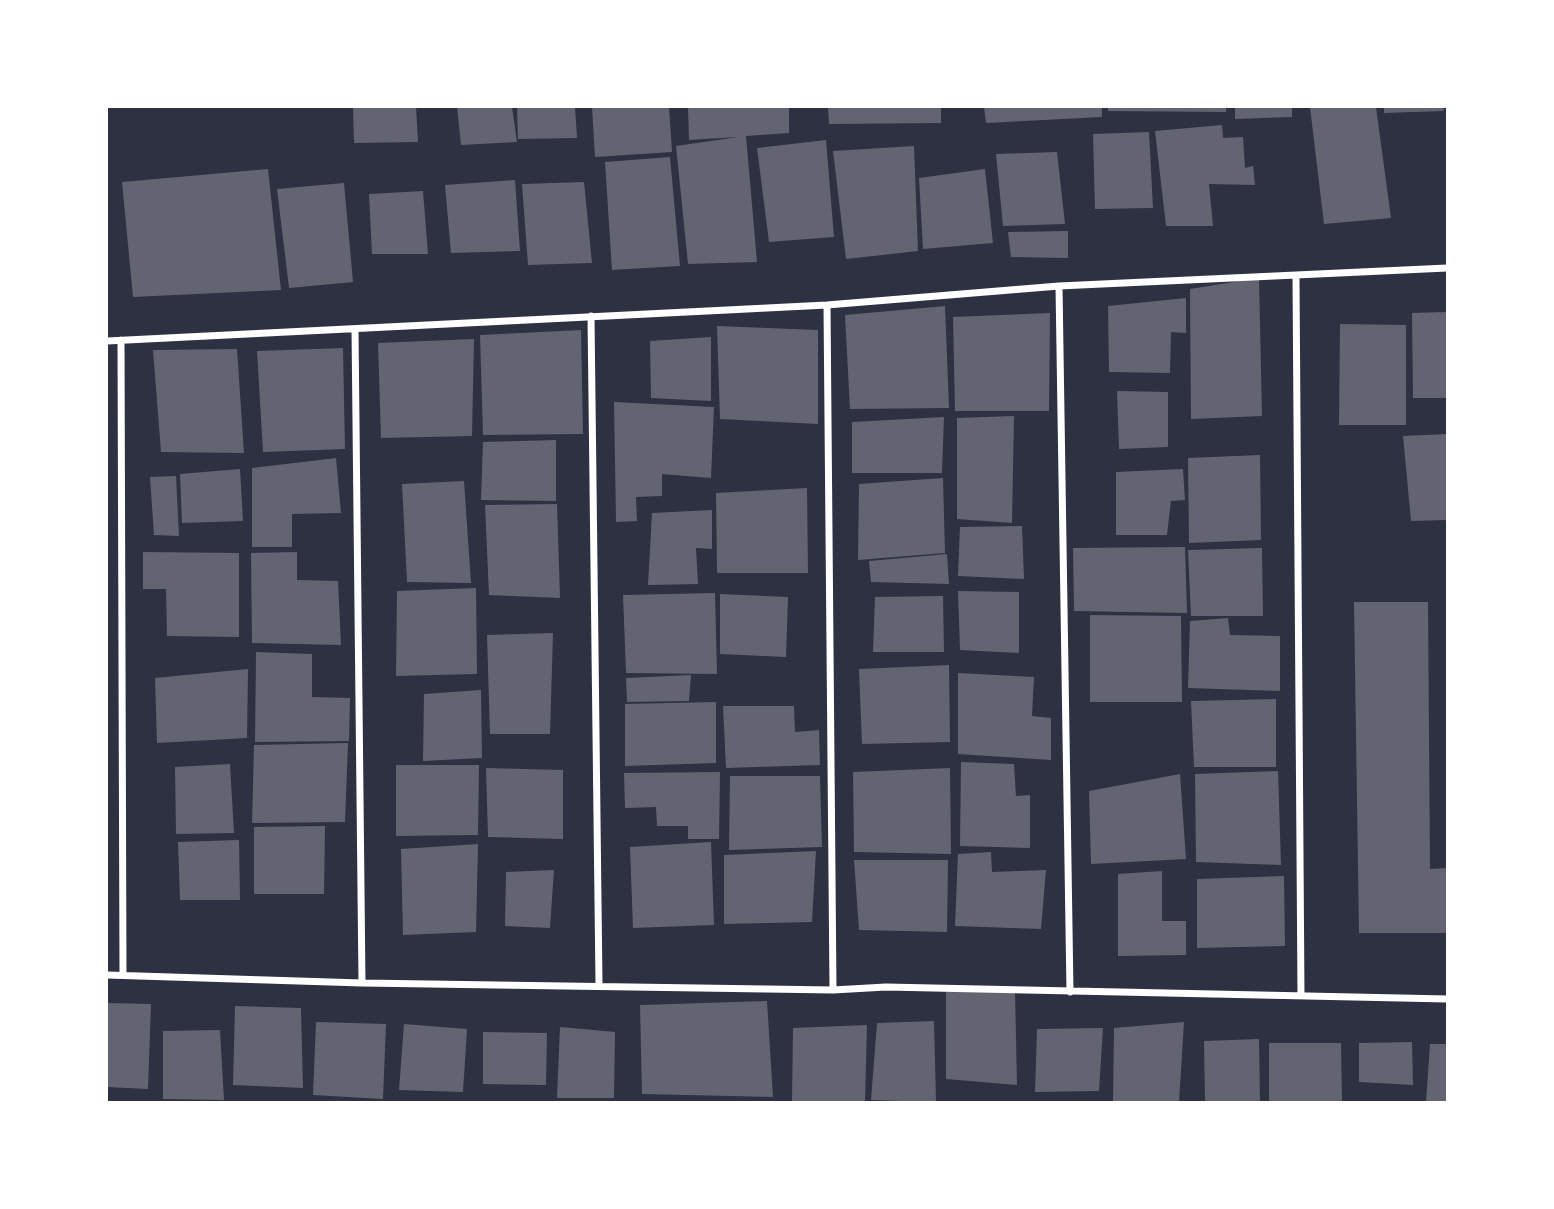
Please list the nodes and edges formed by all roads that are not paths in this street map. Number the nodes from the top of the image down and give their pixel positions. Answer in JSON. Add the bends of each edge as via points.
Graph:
{"nodes":[{"id":1,"x":1447,"y":268,"type":"edge"},
{"id":2,"x":1296,"y":277,"type":"junction"},
{"id":3,"x":1059,"y":286,"type":"junction"},
{"id":4,"x":827,"y":304,"type":"junction"},
{"id":5,"x":591,"y":316,"type":"junction"},
{"id":6,"x":355,"y":329,"type":"junction"},
{"id":7,"x":121,"y":340,"type":"junction"},
{"id":8,"x":107,"y":341,"type":"edge"},
{"id":9,"x":107,"y":975,"type":"edge"},
{"id":10,"x":123,"y":975,"type":"junction"},
{"id":11,"x":362,"y":983,"type":"junction"},
{"id":12,"x":599,"y":984,"type":"junction"},
{"id":13,"x":833,"y":990,"type":"junction"},
{"id":14,"x":1070,"y":992,"type":"junction"},
{"id":15,"x":1301,"y":996,"type":"junction"},
{"id":16,"x":1447,"y":999,"type":"edge"}],
"edges":[{"from":1,"to":2,"type":"street"},
{"from":2,"to":3,"type":"street"},
{"from":2,"to":15,"type":"street"},
{"from":3,"to":4,"type":"street"},
{"from":3,"to":14,"type":"street"},
{"from":4,"to":5,"type":"street"},
{"from":4,"to":13,"type":"street"},
{"from":5,"to":6,"type":"street"},
{"from":5,"to":12,"type":"street"},
{"from":6,"to":7,"type":"street"},
{"from":6,"to":11,"type":"street"},
{"from":7,"to":8,"type":"street"},
{"from":7,"to":10,"type":"street"},
{"from":9,"to":10,"type":"street"},
{"from":10,"to":11,"type":"street"},
{"from":11,"to":12,"type":"street"},
{"from":12,"to":13,"type":"street"},
{"from":13,"to":14,"type":"street"},
{"from":14,"to":15,"type":"street"},
{"from":15,"to":16,"type":"street"}]}
